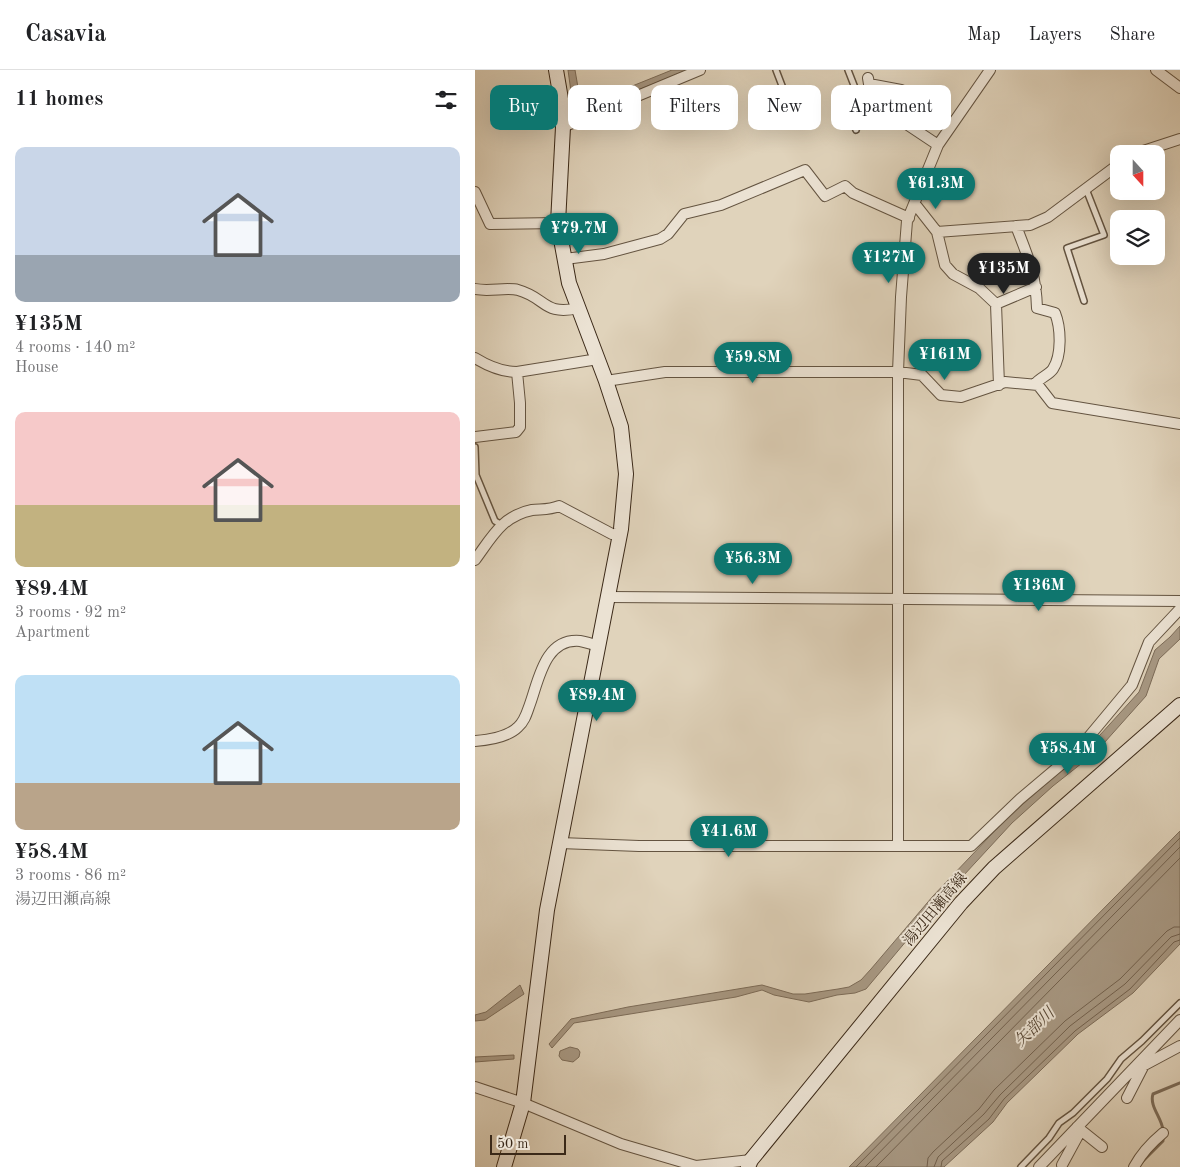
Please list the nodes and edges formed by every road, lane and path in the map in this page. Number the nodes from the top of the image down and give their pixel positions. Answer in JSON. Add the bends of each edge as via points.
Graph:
{"nodes":[{"id":1,"x":556,"y":70,"type":"edge"},
{"id":2,"x":700,"y":70,"type":"edge"},
{"id":3,"x":776,"y":70,"type":"edge"},
{"id":4,"x":848,"y":70,"type":"edge"},
{"id":5,"x":990,"y":70,"type":"edge"},
{"id":6,"x":1156,"y":70,"type":"edge"},
{"id":7,"x":869,"y":78,"type":"dead end"},
{"id":8,"x":782,"y":85,"type":"edge"},
{"id":9,"x":854,"y":85,"type":"edge"},
{"id":10,"x":1180,"y":88,"type":"edge"},
{"id":11,"x":563,"y":127,"type":"junction"},
{"id":12,"x":1180,"y":140,"type":"edge"},
{"id":13,"x":938,"y":145,"type":"junction"},
{"id":14,"x":1164,"y":145,"type":"edge"},
{"id":15,"x":1110,"y":171,"type":"edge"},
{"id":16,"x":1086,"y":189,"type":"junction"},
{"id":17,"x":475,"y":192,"type":"edge"},
{"id":18,"x":915,"y":204,"type":"junction"},
{"id":19,"x":909,"y":218,"type":"junction"},
{"id":20,"x":558,"y":223,"type":"junction"},
{"id":21,"x":1017,"y":226,"type":"junction"},
{"id":22,"x":937,"y":232,"type":"junction"},
{"id":23,"x":565,"y":259,"type":"junction"},
{"id":24,"x":1036,"y":287,"type":"junction"},
{"id":25,"x":475,"y":289,"type":"edge"},
{"id":26,"x":1084,"y":301,"type":"dead end"},
{"id":27,"x":996,"y":304,"type":"junction"},
{"id":28,"x":579,"y":308,"type":"junction"},
{"id":29,"x":475,"y":358,"type":"edge"},
{"id":30,"x":598,"y":359,"type":"junction"},
{"id":31,"x":517,"y":372,"type":"junction"},
{"id":32,"x":899,"y":372,"type":"junction"},
{"id":33,"x":606,"y":382,"type":"junction"},
{"id":34,"x":1035,"y":384,"type":"junction"},
{"id":35,"x":999,"y":385,"type":"junction"},
{"id":36,"x":1180,"y":424,"type":"edge"},
{"id":37,"x":475,"y":437,"type":"edge"},
{"id":38,"x":475,"y":447,"type":"edge"},
{"id":39,"x":502,"y":525,"type":"junction"},
{"id":40,"x":611,"y":534,"type":"dead end"},
{"id":41,"x":475,"y":560,"type":"edge"},
{"id":42,"x":609,"y":597,"type":"junction"},
{"id":43,"x":898,"y":598,"type":"junction"},
{"id":44,"x":1180,"y":601,"type":"edge"},
{"id":45,"x":1180,"y":609,"type":"edge"},
{"id":46,"x":598,"y":646,"type":"junction"},
{"id":47,"x":1180,"y":705,"type":"edge"},
{"id":48,"x":475,"y":741,"type":"edge"},
{"id":49,"x":560,"y":843,"type":"junction"},
{"id":50,"x":898,"y":846,"type":"junction"},
{"id":51,"x":1180,"y":1003,"type":"edge"},
{"id":52,"x":1180,"y":1020,"type":"edge"},
{"id":53,"x":1180,"y":1046,"type":"edge"},
{"id":54,"x":1146,"y":1055,"type":"junction"},
{"id":55,"x":1144,"y":1066,"type":"junction"},
{"id":56,"x":1130,"y":1072,"type":"junction"},
{"id":57,"x":475,"y":1087,"type":"edge"},
{"id":58,"x":1127,"y":1098,"type":"dead end"},
{"id":59,"x":523,"y":1103,"type":"junction"},
{"id":60,"x":1079,"y":1129,"type":"junction"},
{"id":61,"x":1163,"y":1133,"type":"dead end"},
{"id":62,"x":1102,"y":1146,"type":"dead end"},
{"id":63,"x":749,"y":1163,"type":"edge"},
{"id":64,"x":1063,"y":1165,"type":"dead end"},
{"id":65,"x":504,"y":1167,"type":"edge"},
{"id":66,"x":1021,"y":1167,"type":"edge"},
{"id":67,"x":1039,"y":1167,"type":"edge"},
{"id":68,"x":1134,"y":1167,"type":"edge"}],
"edges":[{"from":1,"to":11,"type":"street"},
{"from":2,"to":11,"type":"street"},
{"from":3,"to":8,"type":"lane"},
{"from":4,"to":9,"type":"lane"},
{"from":5,"to":13,"type":"street"},
{"from":6,"to":10,"type":"street"},
{"from":7,"to":13,"type":"street","via":[[869,84],[901,90],[896,117]]},
{"from":11,"to":20,"type":"street"},
{"from":12,"to":14,"type":"street"},
{"from":13,"to":18,"type":"street"},
{"from":15,"to":16,"type":"street"},
{"from":16,"to":21,"type":"street","via":[[1048,217],[1030,225]]},
{"from":16,"to":26,"type":"lane","via":[[1104,234],[1067,248]]},
{"from":17,"to":20,"type":"street","via":[[490,224]]},
{"from":18,"to":19,"type":"street"},
{"from":18,"to":22,"type":"street"},
{"from":19,"to":23,"type":"street","via":[[853,193],[845,186],[825,196],[805,170],[721,205],[684,214],[660,239],[604,254]]},
{"from":19,"to":32,"type":"street","via":[[901,297]]},
{"from":20,"to":23,"type":"street"},
{"from":21,"to":22,"type":"street"},
{"from":21,"to":24,"type":"street"},
{"from":22,"to":27,"type":"street","via":[[949,270],[979,288]]},
{"from":23,"to":28,"type":"street","via":[[569,283]]},
{"from":24,"to":27,"type":"street"},
{"from":24,"to":34,"type":"street","via":[[1037,308],[1055,313],[1059,322],[1059,340],[1055,366]]},
{"from":25,"to":28,"type":"street","via":[[517,290],[552,310],[565,312]]},
{"from":27,"to":35,"type":"street"},
{"from":28,"to":30,"type":"street"},
{"from":29,"to":31,"type":"street","via":[[492,368]]},
{"from":30,"to":31,"type":"street"},
{"from":30,"to":33,"type":"street"},
{"from":31,"to":37,"type":"street","via":[[520,427],[516,432]]},
{"from":32,"to":33,"type":"street","via":[[665,372]]},
{"from":32,"to":35,"type":"street","via":[[922,375],[941,395],[961,397]]},
{"from":32,"to":43,"type":"street"},
{"from":33,"to":42,"type":"street","via":[[621,427],[626,474],[621,529]]},
{"from":34,"to":35,"type":"street","via":[[1005,382]]},
{"from":34,"to":36,"type":"street","via":[[1052,402]]},
{"from":38,"to":39,"type":"lane","via":[[475,475],[495,521]]},
{"from":39,"to":40,"type":"street","via":[[511,517],[559,506]]},
{"from":39,"to":41,"type":"street"},
{"from":42,"to":43,"type":"street"},
{"from":42,"to":46,"type":"street"},
{"from":43,"to":44,"type":"street"},
{"from":43,"to":50,"type":"street"},
{"from":45,"to":50,"type":"street","via":[[1149,642],[1132,686],[1077,751],[971,846]]},
{"from":46,"to":48,"type":"street","via":[[580,641],[555,647],[545,661],[526,717],[517,728],[507,734]]},
{"from":46,"to":49,"type":"street"},
{"from":47,"to":63,"type":"street","name":"湯辺田瀬高線","via":[[994,868],[961,903]]},
{"from":49,"to":50,"type":"street"},
{"from":49,"to":59,"type":"street","via":[[538,970]]},
{"from":51,"to":66,"type":"lane","via":[[1121,1059],[1107,1080],[1059,1123]]},
{"from":52,"to":54,"type":"street"},
{"from":53,"to":55,"type":"street"},
{"from":54,"to":55,"type":"street"},
{"from":54,"to":56,"type":"street"},
{"from":55,"to":56,"type":"street"},
{"from":55,"to":58,"type":"street"},
{"from":56,"to":60,"type":"street"},
{"from":57,"to":59,"type":"street"},
{"from":59,"to":63,"type":"street","via":[[621,1144],[696,1166]]},
{"from":59,"to":65,"type":"street"},
{"from":60,"to":62,"type":"street"},
{"from":60,"to":64,"type":"street"},
{"from":60,"to":67,"type":"street"},
{"from":61,"to":68,"type":"street"}]}
